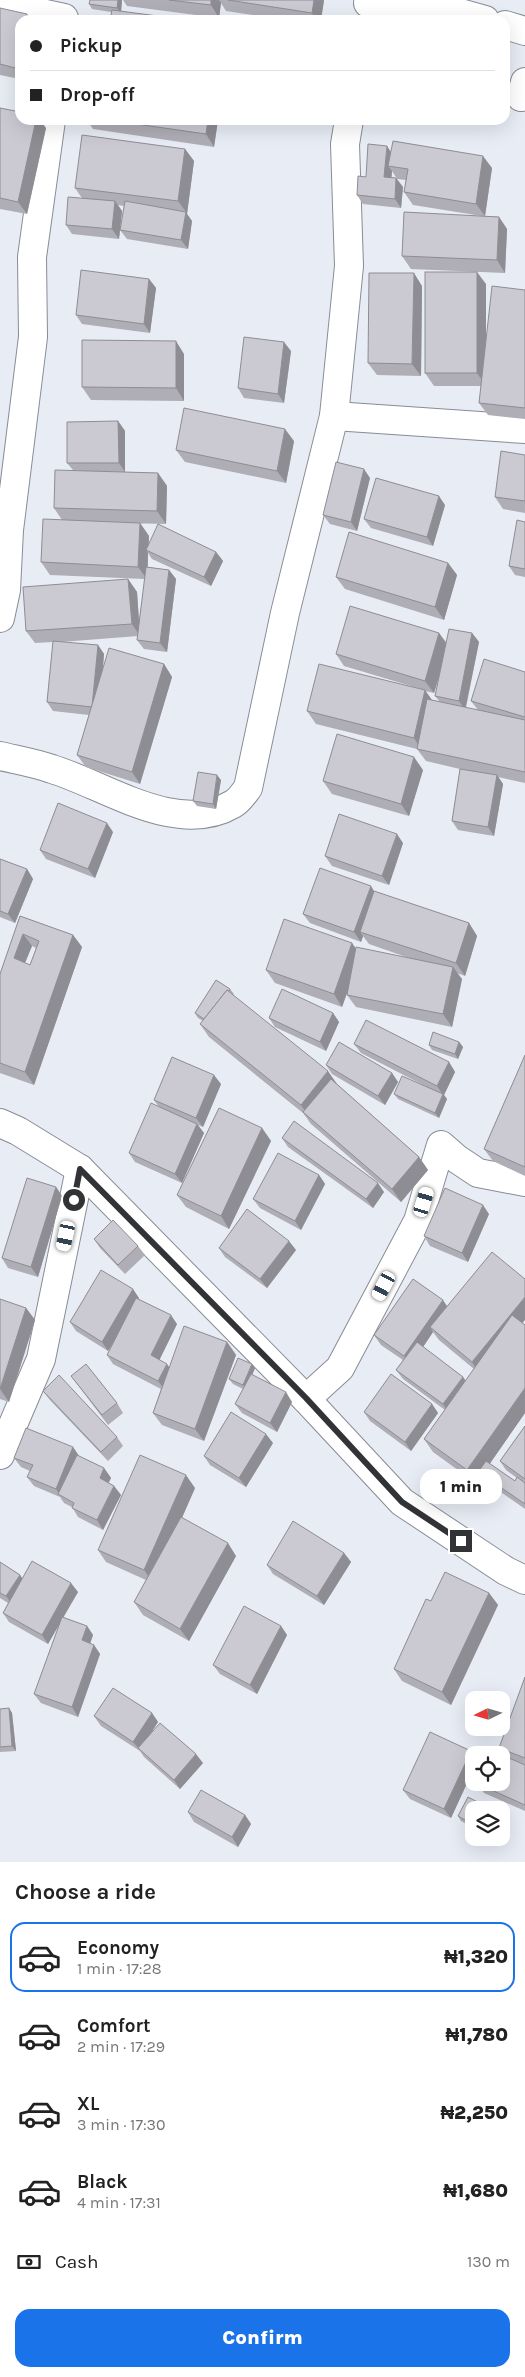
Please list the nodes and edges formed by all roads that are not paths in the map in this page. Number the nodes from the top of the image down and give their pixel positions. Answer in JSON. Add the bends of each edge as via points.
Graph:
{"nodes":[{"id":1,"x":0,"y":4,"type":"edge"},
{"id":2,"x":368,"y":8,"type":"edge"},
{"id":3,"x":65,"y":13,"type":"edge"},
{"id":4,"x":464,"y":15,"type":"edge"},
{"id":5,"x":510,"y":26,"type":"edge"},
{"id":6,"x":525,"y":31,"type":"edge"},
{"id":7,"x":49,"y":125,"type":"edge"},
{"id":8,"x":348,"y":125,"type":"edge"},
{"id":9,"x":334,"y":416,"type":"junction"},
{"id":10,"x":525,"y":430,"type":"edge"},
{"id":11,"x":0,"y":618,"type":"edge"},
{"id":12,"x":0,"y":756,"type":"edge"},
{"id":13,"x":0,"y":1123,"type":"edge"},
{"id":14,"x":80,"y":1169,"type":"junction"},
{"id":15,"x":525,"y":1182,"type":"edge"},
{"id":16,"x":306,"y":1398,"type":"junction"},
{"id":17,"x":0,"y":1456,"type":"edge"},
{"id":18,"x":525,"y":1580,"type":"edge"}],
"edges":[{"from":1,"to":3,"type":"street"},
{"from":2,"to":4,"type":"street"},
{"from":5,"to":6,"type":"street"},
{"from":7,"to":11,"type":"street","via":[[32,257],[33,337],[9,530],[6,590]]},
{"from":8,"to":9,"type":"street","via":[[345,144],[349,266]]},
{"from":9,"to":10,"type":"street"},
{"from":9,"to":12,"type":"street","via":[[285,613],[248,788],[235,804],[218,812],[198,815],[155,810],[52,768]]},
{"from":13,"to":14,"type":"street"},
{"from":14,"to":16,"type":"street"},
{"from":14,"to":17,"type":"street","via":[[41,1359]]},
{"from":15,"to":16,"type":"street","via":[[478,1173],[441,1145],[418,1221],[340,1368]]},
{"from":16,"to":18,"type":"street","via":[[402,1502],[506,1571]]}]}
